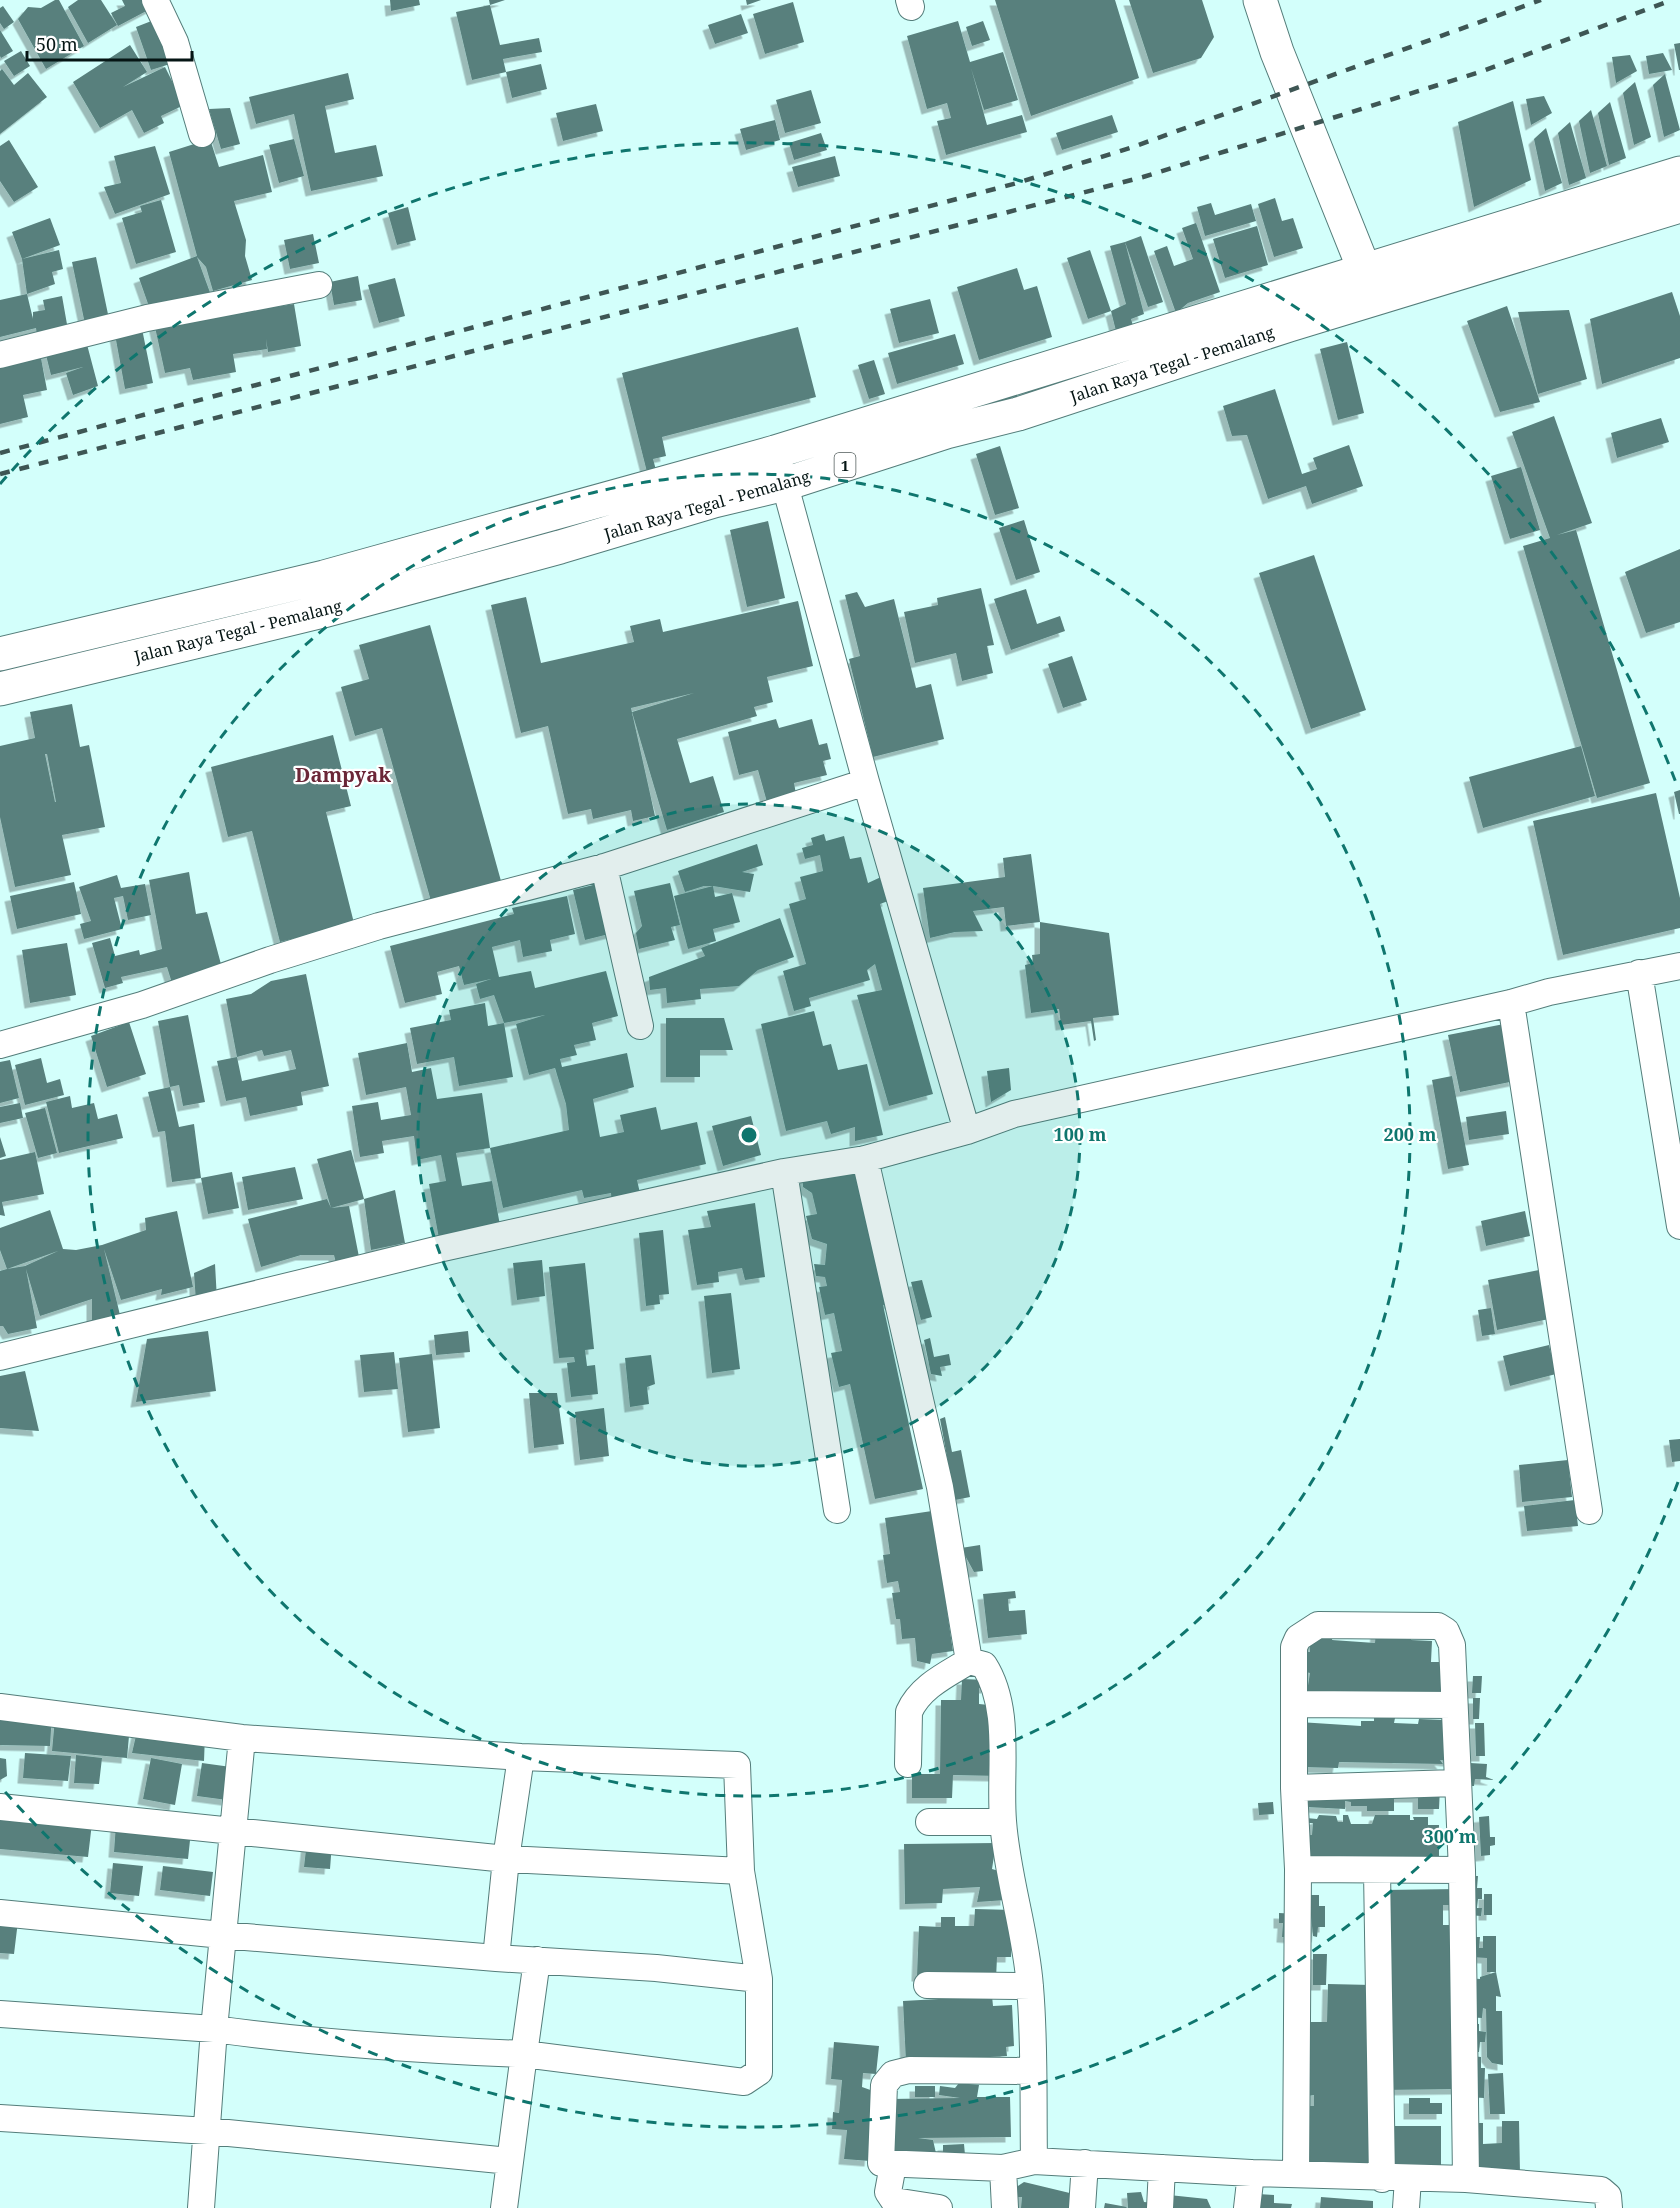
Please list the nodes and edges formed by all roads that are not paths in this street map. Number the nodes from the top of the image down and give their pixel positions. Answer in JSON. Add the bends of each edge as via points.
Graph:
{"nodes":[{"id":1,"x":154,"y":0,"type":"edge"},
{"id":2,"x":1260,"y":0,"type":"edge"},
{"id":3,"x":202,"y":134,"type":"dead end"},
{"id":4,"x":1680,"y":173,"type":"edge"},
{"id":5,"x":1680,"y":206,"type":"edge"},
{"id":6,"x":1364,"y":269,"type":"junction"},
{"id":7,"x":319,"y":285,"type":"dead end"},
{"id":8,"x":1372,"y":301,"type":"junction"},
{"id":9,"x":0,"y":355,"type":"edge"},
{"id":10,"x":776,"y":452,"type":"junction"},
{"id":11,"x":785,"y":484,"type":"junction"},
{"id":12,"x":102,"y":628,"type":"junction"},
{"id":13,"x":0,"y":654,"type":"edge"},
{"id":14,"x":110,"y":662,"type":"junction"},
{"id":15,"x":0,"y":689,"type":"edge"},
{"id":16,"x":866,"y":782,"type":"junction"},
{"id":17,"x":604,"y":867,"type":"junction"},
{"id":18,"x":1680,"y":966,"type":"edge"},
{"id":19,"x":1639,"y":973,"type":"junction"},
{"id":20,"x":1511,"y":1003,"type":"junction"},
{"id":21,"x":640,"y":1026,"type":"dead end"},
{"id":22,"x":0,"y":1045,"type":"edge"},
{"id":23,"x":967,"y":1131,"type":"junction"},
{"id":24,"x":865,"y":1159,"type":"junction"},
{"id":25,"x":784,"y":1172,"type":"junction"},
{"id":26,"x":1680,"y":1226,"type":"edge"},
{"id":27,"x":0,"y":1357,"type":"edge"},
{"id":28,"x":837,"y":1510,"type":"dead end"},
{"id":29,"x":1589,"y":1511,"type":"dead end"},
{"id":30,"x":969,"y":1661,"type":"junction"},
{"id":31,"x":1294,"y":1704,"type":"junction"},
{"id":32,"x":1454,"y":1705,"type":"junction"},
{"id":33,"x":0,"y":1707,"type":"edge"},
{"id":34,"x":242,"y":1738,"type":"junction"},
{"id":35,"x":521,"y":1757,"type":"junction"},
{"id":36,"x":908,"y":1764,"type":"dead end"},
{"id":37,"x":1456,"y":1783,"type":"junction"},
{"id":38,"x":1294,"y":1788,"type":"junction"},
{"id":39,"x":0,"y":1807,"type":"edge"},
{"id":40,"x":929,"y":1822,"type":"dead end"},
{"id":41,"x":1003,"y":1822,"type":"junction"},
{"id":42,"x":234,"y":1830,"type":"junction"},
{"id":43,"x":506,"y":1858,"type":"junction"},
{"id":44,"x":1298,"y":1869,"type":"junction"},
{"id":45,"x":741,"y":1870,"type":"junction"},
{"id":46,"x":1462,"y":1870,"type":"junction"},
{"id":47,"x":1377,"y":1871,"type":"junction"},
{"id":48,"x":0,"y":1912,"type":"edge"},
{"id":49,"x":222,"y":1935,"type":"junction"},
{"id":50,"x":496,"y":1958,"type":"junction"},
{"id":51,"x":537,"y":1960,"type":"junction"},
{"id":52,"x":759,"y":1979,"type":"junction"},
{"id":53,"x":927,"y":1985,"type":"dead end"},
{"id":54,"x":1030,"y":1986,"type":"junction"},
{"id":55,"x":0,"y":2014,"type":"edge"},
{"id":56,"x":214,"y":2029,"type":"junction"},
{"id":57,"x":524,"y":2054,"type":"junction"},
{"id":58,"x":1032,"y":2071,"type":"junction"},
{"id":59,"x":0,"y":2118,"type":"edge"},
{"id":60,"x":208,"y":2131,"type":"junction"},
{"id":61,"x":1034,"y":2160,"type":"junction"},
{"id":62,"x":510,"y":2161,"type":"junction"},
{"id":63,"x":1085,"y":2163,"type":"junction"},
{"id":64,"x":893,"y":2165,"type":"junction"},
{"id":65,"x":1003,"y":2168,"type":"junction"},
{"id":66,"x":1162,"y":2168,"type":"junction"},
{"id":67,"x":1251,"y":2173,"type":"junction"},
{"id":68,"x":1296,"y":2173,"type":"junction"},
{"id":69,"x":1382,"y":2179,"type":"junction"},
{"id":70,"x":1408,"y":2179,"type":"junction"},
{"id":71,"x":1466,"y":2179,"type":"junction"},
{"id":72,"x":912,"y":2206,"type":"edge"},
{"id":73,"x":201,"y":2208,"type":"edge"},
{"id":74,"x":504,"y":2208,"type":"edge"},
{"id":75,"x":939,"y":2208,"type":"edge"},
{"id":76,"x":1005,"y":2208,"type":"edge"},
{"id":77,"x":1082,"y":2208,"type":"edge"},
{"id":78,"x":1160,"y":2208,"type":"edge"},
{"id":79,"x":1247,"y":2208,"type":"edge"},
{"id":80,"x":1406,"y":2208,"type":"edge"},
{"id":81,"x":1609,"y":2208,"type":"edge"}],
"edges":[{"from":1,"to":3,"type":"street","via":[[176,42]]},
{"from":2,"to":6,"type":"main road"},
{"from":4,"to":6,"type":"main road","name":"Jalan Raya Tegal - Pemalang","number":"1"},
{"from":5,"to":8,"type":"main road","name":"Jalan Raya Tegal - Pemalang","number":"1"},
{"from":6,"to":8,"type":"main road"},
{"from":6,"to":10,"type":"main road","name":"Jalan Raya Tegal - Pemalang","number":"1"},
{"from":7,"to":9,"type":"street","via":[[147,318]]},
{"from":8,"to":11,"type":"main road","name":"Jalan Raya Tegal - Pemalang","number":"1"},
{"from":10,"to":11,"type":"street"},
{"from":10,"to":12,"type":"main road","name":"Jalan Raya Tegal - Pemalang","number":"1","via":[[324,577]]},
{"from":11,"to":14,"type":"main road","name":"Jalan Raya Tegal - Pemalang","number":"1","via":[[323,611]]},
{"from":11,"to":16,"type":"street"},
{"from":12,"to":13,"type":"main road","name":"Jalan Raya Tegal - Pemalang","number":"1"},
{"from":12,"to":14,"type":"main road"},
{"from":14,"to":15,"type":"main road","name":"Jalan Raya Tegal - Pemalang","number":"1"},
{"from":16,"to":17,"type":"street"},
{"from":16,"to":23,"type":"street"},
{"from":17,"to":21,"type":"street"},
{"from":17,"to":22,"type":"street","via":[[379,926],[141,1005]]},
{"from":18,"to":19,"type":"street"},
{"from":19,"to":20,"type":"street"},
{"from":19,"to":26,"type":"street"},
{"from":20,"to":23,"type":"street","via":[[1025,1111]]},
{"from":20,"to":29,"type":"street"},
{"from":23,"to":24,"type":"street"},
{"from":24,"to":25,"type":"street"},
{"from":24,"to":30,"type":"street","via":[[940,1487]]},
{"from":25,"to":27,"type":"street","via":[[439,1249]]},
{"from":25,"to":28,"type":"street"},
{"from":30,"to":36,"type":"street","via":[[931,1685],[912,1705]]},
{"from":30,"to":41,"type":"street","via":[[984,1665],[994,1685],[1001,1738]]},
{"from":31,"to":32,"type":"street"},
{"from":31,"to":32,"type":"street","via":[[1294,1647],[1298,1638],[1318,1625],[1351,1625],[1438,1626],[1446,1631],[1452,1645]]},
{"from":31,"to":38,"type":"street"},
{"from":32,"to":37,"type":"street"},
{"from":33,"to":34,"type":"street"},
{"from":34,"to":35,"type":"street"},
{"from":34,"to":42,"type":"street"},
{"from":35,"to":43,"type":"street"},
{"from":35,"to":45,"type":"street","via":[[736,1765]]},
{"from":37,"to":38,"type":"street"},
{"from":37,"to":46,"type":"street"},
{"from":38,"to":44,"type":"street"},
{"from":39,"to":42,"type":"street"},
{"from":40,"to":41,"type":"street"},
{"from":41,"to":54,"type":"street"},
{"from":42,"to":43,"type":"street"},
{"from":42,"to":49,"type":"street"},
{"from":43,"to":45,"type":"street"},
{"from":43,"to":50,"type":"street"},
{"from":44,"to":47,"type":"street"},
{"from":44,"to":68,"type":"street"},
{"from":45,"to":52,"type":"street"},
{"from":46,"to":47,"type":"street"},
{"from":46,"to":71,"type":"street"},
{"from":47,"to":69,"type":"street"},
{"from":48,"to":49,"type":"street"},
{"from":49,"to":50,"type":"street"},
{"from":49,"to":56,"type":"street"},
{"from":50,"to":51,"type":"street"},
{"from":51,"to":52,"type":"street"},
{"from":51,"to":57,"type":"street"},
{"from":52,"to":57,"type":"street","via":[[759,2073],[744,2082]]},
{"from":53,"to":54,"type":"street"},
{"from":54,"to":58,"type":"street"},
{"from":55,"to":56,"type":"street"},
{"from":56,"to":57,"type":"street","via":[[398,2048]]},
{"from":56,"to":60,"type":"street"},
{"from":57,"to":62,"type":"street"},
{"from":58,"to":61,"type":"street"},
{"from":58,"to":64,"type":"street","via":[[909,2070],[893,2074],[884,2085],[881,2161]]},
{"from":59,"to":60,"type":"street"},
{"from":60,"to":62,"type":"street"},
{"from":60,"to":73,"type":"street"},
{"from":61,"to":63,"type":"street"},
{"from":61,"to":65,"type":"street"},
{"from":62,"to":74,"type":"street"},
{"from":63,"to":66,"type":"street"},
{"from":63,"to":77,"type":"street"},
{"from":64,"to":65,"type":"street"},
{"from":64,"to":72,"type":"street","via":[[890,2197]]},
{"from":65,"to":76,"type":"street"},
{"from":66,"to":67,"type":"street"},
{"from":66,"to":78,"type":"street"},
{"from":67,"to":68,"type":"street"},
{"from":67,"to":79,"type":"street"},
{"from":68,"to":69,"type":"street"},
{"from":69,"to":70,"type":"street"},
{"from":70,"to":71,"type":"street"},
{"from":70,"to":80,"type":"street"},
{"from":71,"to":81,"type":"street","via":[[1601,2190],[1608,2196]]},
{"from":72,"to":75,"type":"street"}]}
